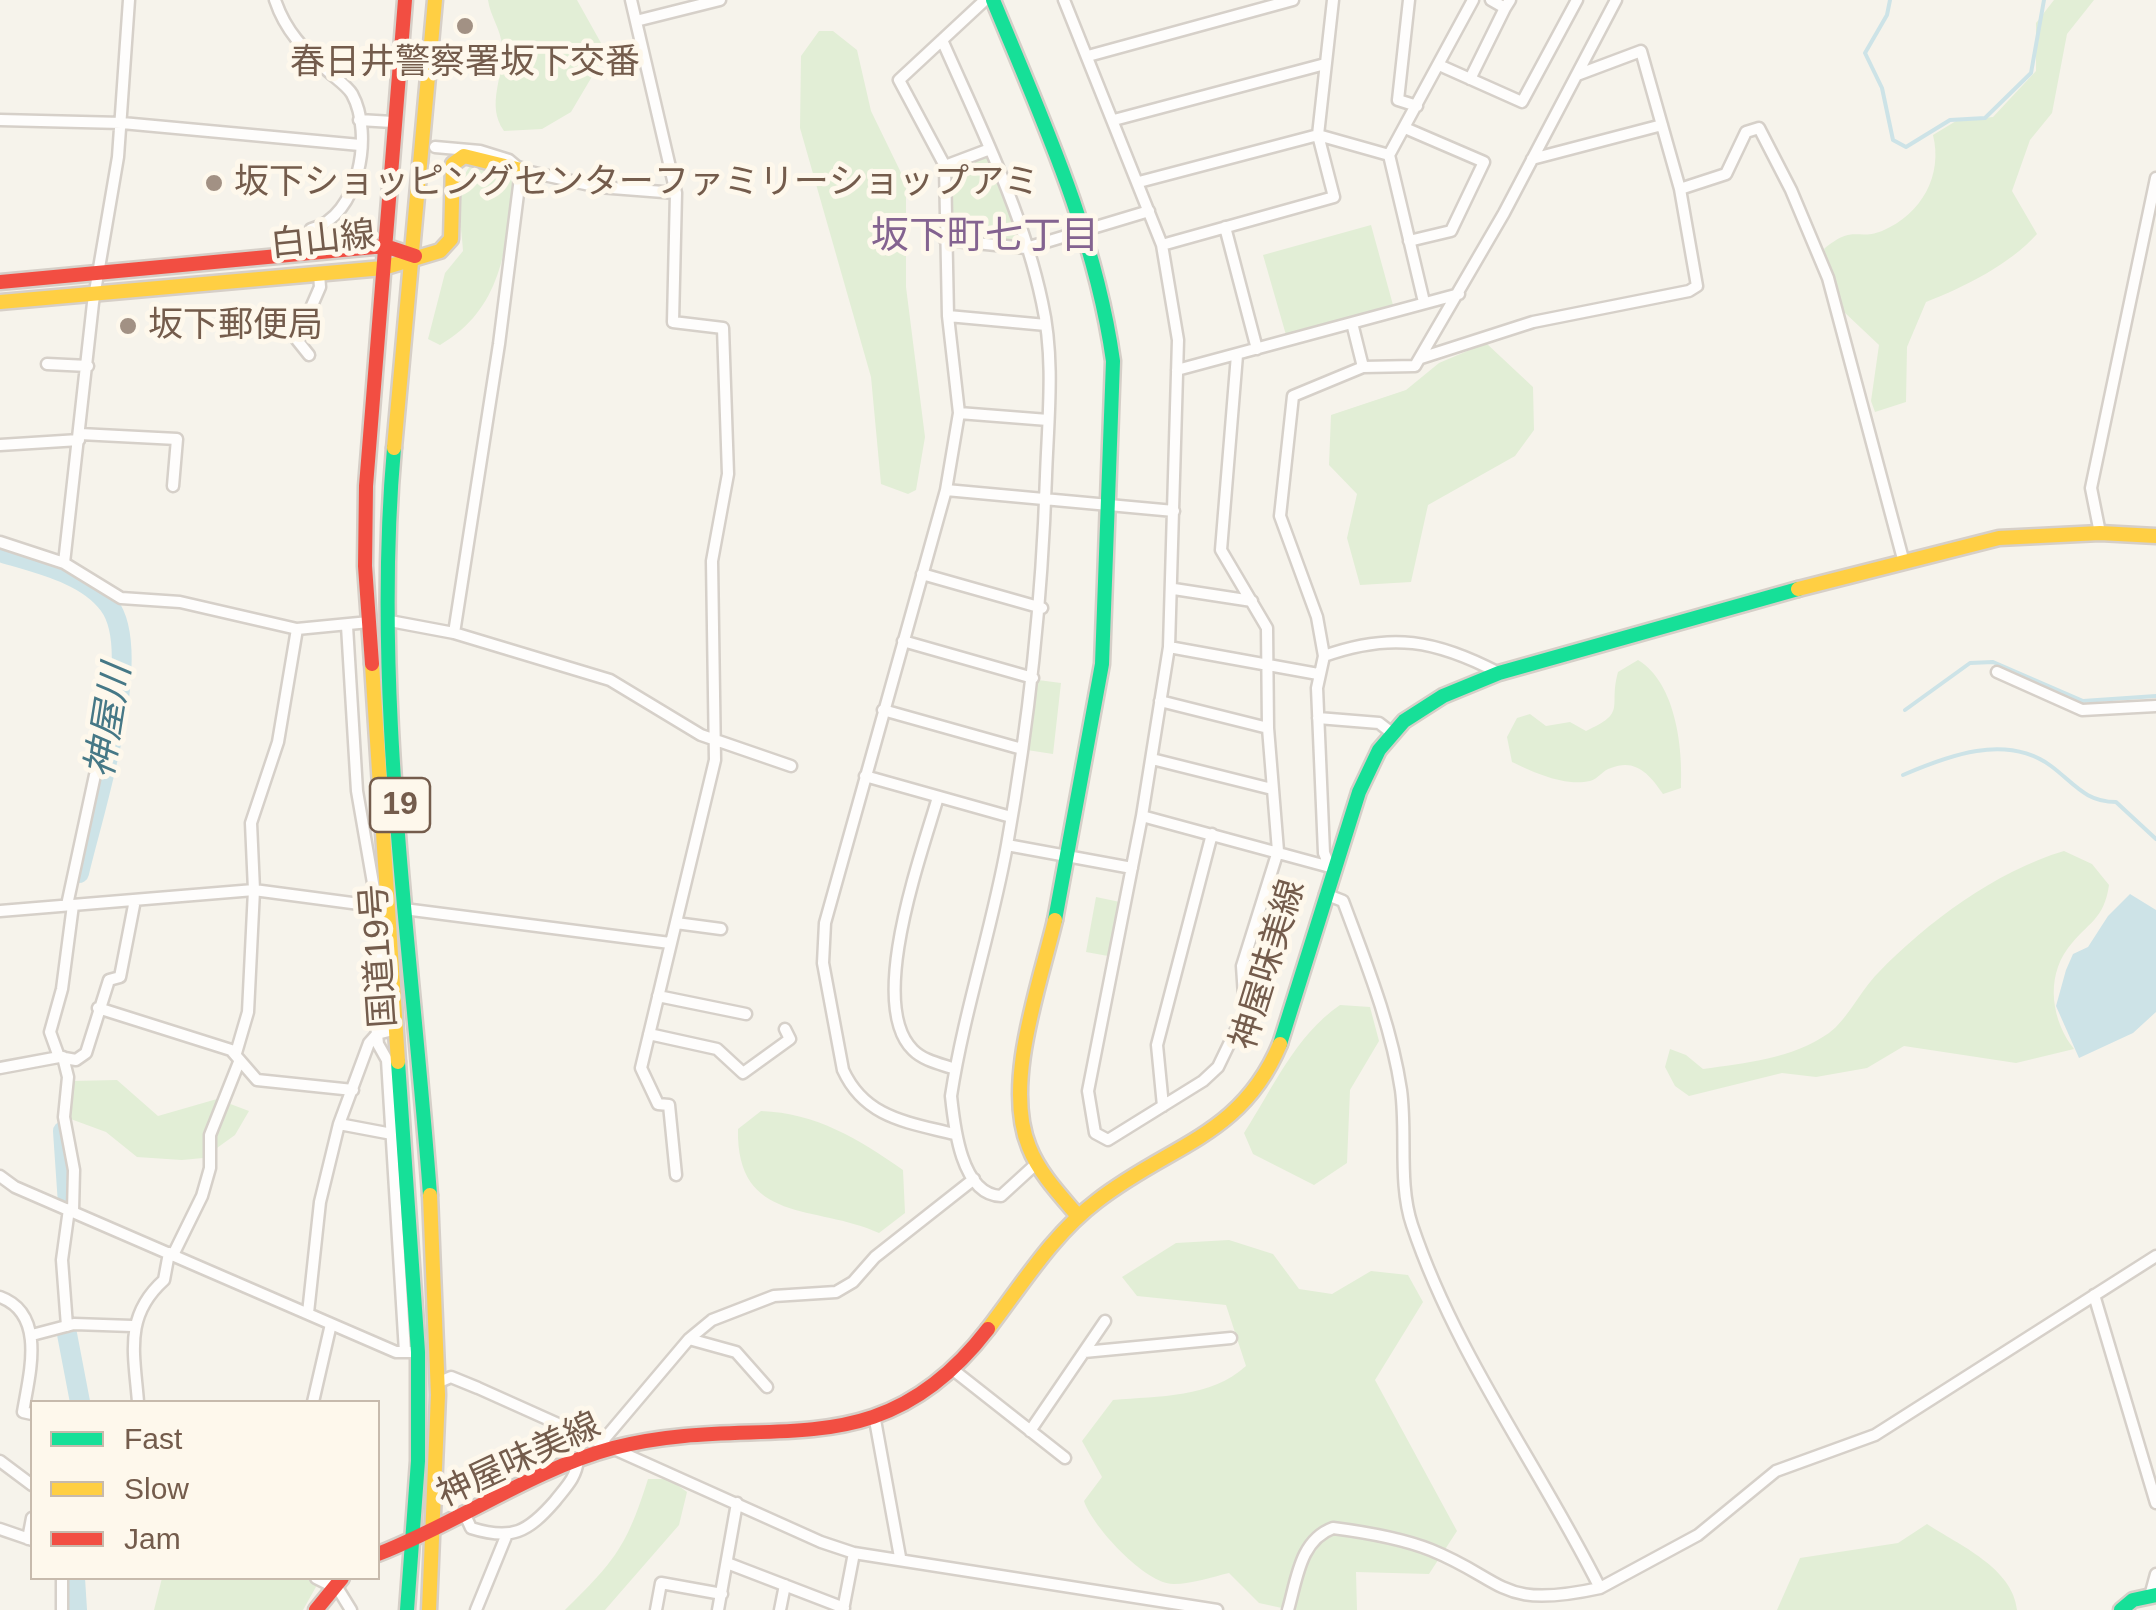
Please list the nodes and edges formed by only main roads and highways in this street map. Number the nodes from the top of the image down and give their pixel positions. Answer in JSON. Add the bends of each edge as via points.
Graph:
{"nodes":[{"id":1,"x":405,"y":0,"type":"edge"},
{"id":2,"x":434,"y":0,"type":"edge"},
{"id":3,"x":989,"y":0,"type":"edge"},
{"id":4,"x":520,"y":170,"type":"road end"},
{"id":5,"x":386,"y":246,"type":"junction"},
{"id":6,"x":414,"y":256,"type":"junction"},
{"id":7,"x":383,"y":268,"type":"junction"},
{"id":8,"x":0,"y":282,"type":"edge"},
{"id":9,"x":0,"y":302,"type":"edge"},
{"id":10,"x":2156,"y":536,"type":"edge"},
{"id":11,"x":1078,"y":1216,"type":"junction"},
{"id":12,"x":433,"y":1534,"type":"junction"},
{"id":13,"x":414,"y":1542,"type":"junction"},
{"id":14,"x":380,"y":1553,"type":"edge"},
{"id":15,"x":336,"y":1582,"type":"edge"},
{"id":16,"x":2153,"y":1595,"type":"edge"},
{"id":17,"x":316,"y":1610,"type":"edge"},
{"id":18,"x":407,"y":1610,"type":"edge"},
{"id":19,"x":429,"y":1610,"type":"edge"},
{"id":20,"x":2121,"y":1610,"type":"edge"}],
"edges":[{"from":1,"to":5,"type":"main road","name":"国道19号","number":"19"},
{"from":2,"to":6,"type":"main road","name":"国道19号","number":"19"},
{"from":3,"to":11,"type":"main road","via":[[1085,229],[1109,318],[1102,664],[1019,1090],[1021,1132],[1036,1164]]},
{"from":4,"to":6,"type":"main road","via":[[464,156],[453,164],[451,240],[440,251]]},
{"from":5,"to":6,"type":"main road","name":"白山線"},
{"from":5,"to":7,"type":"main road","name":"国道19号","number":"19"},
{"from":5,"to":8,"type":"main road","name":"白山線"},
{"from":6,"to":7,"type":"main road","name":"白山線"},
{"from":6,"to":12,"type":"main road","name":"国道19号","number":"19","via":[[391,486],[389,621],[409,827],[406,909],[444,1380]]},
{"from":7,"to":9,"type":"main road","name":"白山線"},
{"from":7,"to":13,"type":"main road","name":"国道19号","number":"19","via":[[366,486],[369,622],[383,907],[397,1028]]},
{"from":10,"to":11,"type":"main road","name":"神屋味美線","via":[[1999,538],[1903,558],[1499,673],[1441,696],[1392,733],[1362,781],[1330,867],[1281,1044],[1252,1097],[1232,1117]]},
{"from":11,"to":12,"type":"main road","name":"神屋味美線","via":[[952,1369],[911,1403],[874,1420],[796,1432],[607,1446]]},
{"from":12,"to":13,"type":"main road","name":"神屋味美線"},
{"from":12,"to":19,"type":"main road","name":"国道19号","number":"19"},
{"from":13,"to":14,"type":"main road","name":"神屋味美線"},
{"from":13,"to":18,"type":"main road","name":"国道19号","number":"19"},
{"from":15,"to":17,"type":"main road"},
{"from":16,"to":20,"type":"main road"}]}
